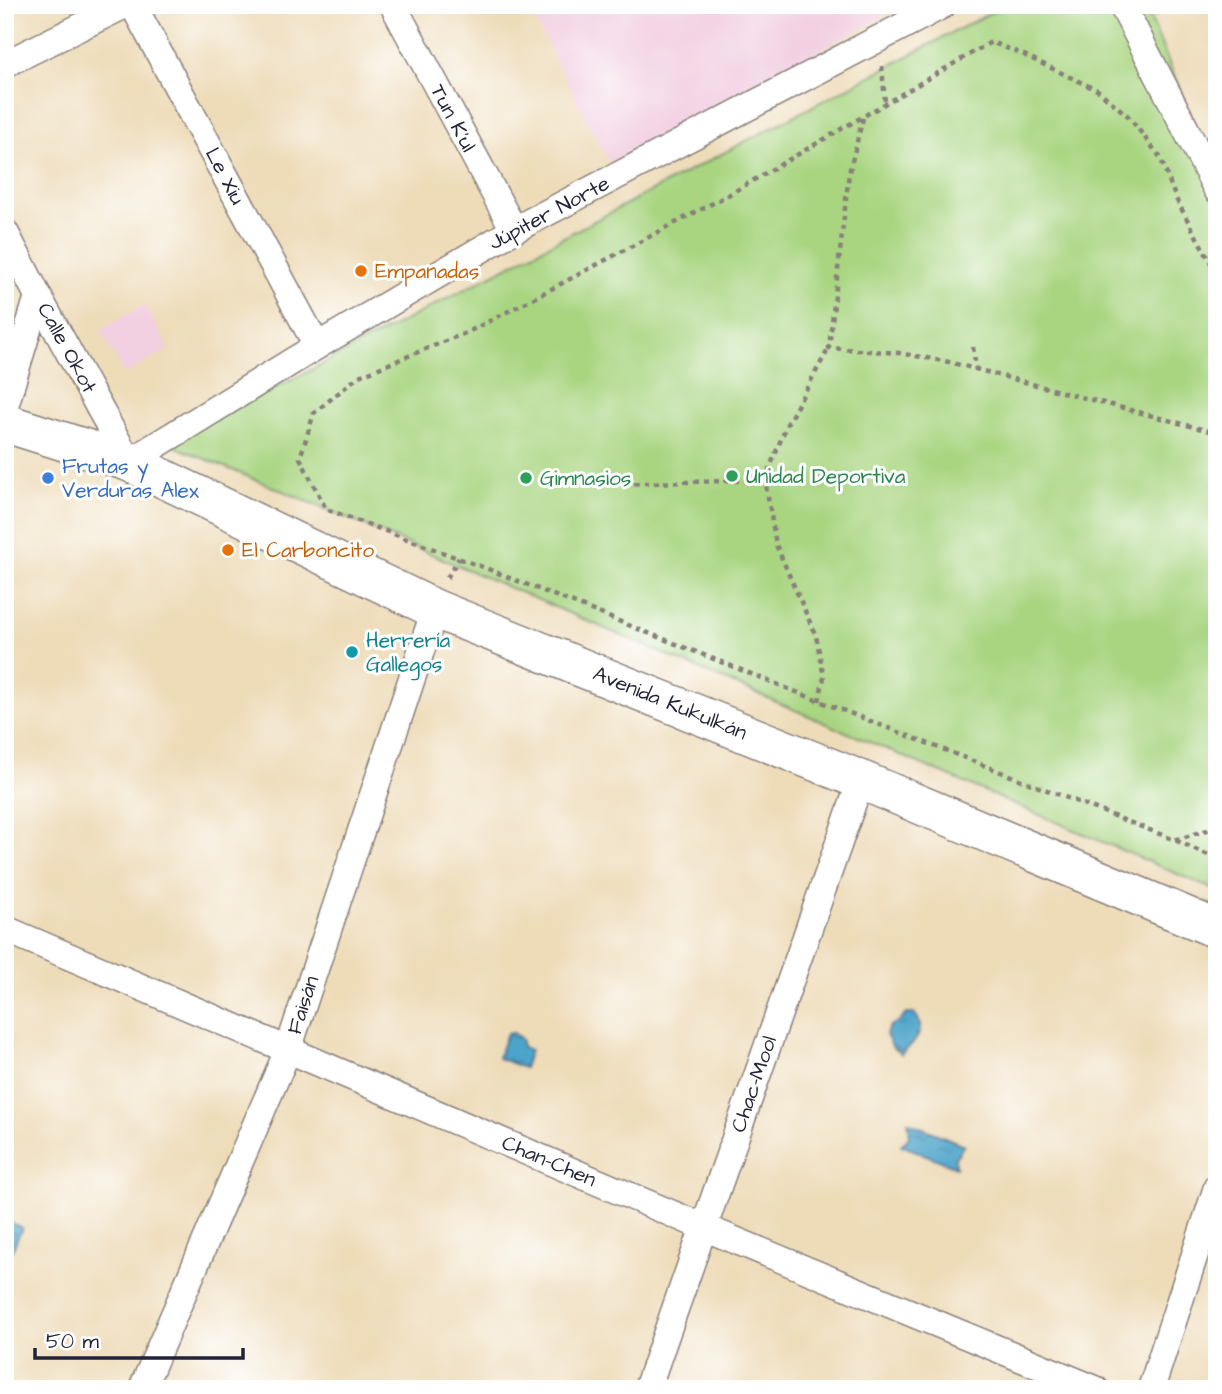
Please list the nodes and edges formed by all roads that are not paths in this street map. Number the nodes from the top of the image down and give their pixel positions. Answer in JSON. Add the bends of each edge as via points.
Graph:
{"nodes":[{"id":1,"x":125,"y":5,"type":"edge"},
{"id":2,"x":133,"y":5,"type":"edge"},
{"id":3,"x":393,"y":5,"type":"edge"},
{"id":4,"x":943,"y":5,"type":"edge"},
{"id":5,"x":1122,"y":5,"type":"edge"},
{"id":6,"x":5,"y":64,"type":"edge"},
{"id":7,"x":1217,"y":190,"type":"edge"},
{"id":8,"x":514,"y":230,"type":"junction"},
{"id":9,"x":5,"y":232,"type":"edge"},
{"id":10,"x":38,"y":296,"type":"junction"},
{"id":11,"x":317,"y":346,"type":"junction"},
{"id":12,"x":5,"y":406,"type":"edge"},
{"id":13,"x":5,"y":423,"type":"edge"},
{"id":14,"x":129,"y":462,"type":"junction"},
{"id":15,"x":435,"y":610,"type":"junction"},
{"id":16,"x":861,"y":780,"type":"junction"},
{"id":17,"x":5,"y":929,"type":"edge"},
{"id":18,"x":1217,"y":929,"type":"edge"},
{"id":19,"x":288,"y":1050,"type":"junction"},
{"id":20,"x":1217,"y":1186,"type":"edge"},
{"id":21,"x":703,"y":1227,"type":"junction"},
{"id":22,"x":142,"y":1389,"type":"edge"},
{"id":23,"x":647,"y":1389,"type":"edge"},
{"id":24,"x":1095,"y":1389,"type":"edge"},
{"id":25,"x":1151,"y":1389,"type":"edge"}],
"edges":[{"from":1,"to":6,"type":"street"},
{"from":2,"to":11,"type":"street","name":"Le Xiu"},
{"from":3,"to":8,"type":"street","name":"Tun K'ul"},
{"from":4,"to":8,"type":"street","name":"Júpiter Norte"},
{"from":5,"to":7,"type":"street"},
{"from":8,"to":11,"type":"street","name":"Júpiter Norte"},
{"from":9,"to":10,"type":"street","name":"Calle Okot"},
{"from":10,"to":12,"type":"street"},
{"from":10,"to":14,"type":"street","name":"Calle Okot"},
{"from":11,"to":14,"type":"street","name":"Júpiter Norte"},
{"from":13,"to":14,"type":"street","name":"Avenida Kukulkán"},
{"from":14,"to":15,"type":"street","name":"Avenida Kukulkán"},
{"from":15,"to":16,"type":"street","name":"Avenida Kukulkán"},
{"from":15,"to":19,"type":"street","name":"Faisán"},
{"from":16,"to":18,"type":"street","name":"Avenida Kukulkán"},
{"from":16,"to":21,"type":"street","name":"Chac-Mool"},
{"from":17,"to":19,"type":"street","name":"Chan-Chen"},
{"from":19,"to":21,"type":"street","name":"Chan-Chen"},
{"from":19,"to":22,"type":"street","name":"Faisán"},
{"from":20,"to":25,"type":"street"},
{"from":21,"to":23,"type":"street","name":"Chac-Mool"},
{"from":21,"to":24,"type":"street","name":"Chan-Chen"}]}
